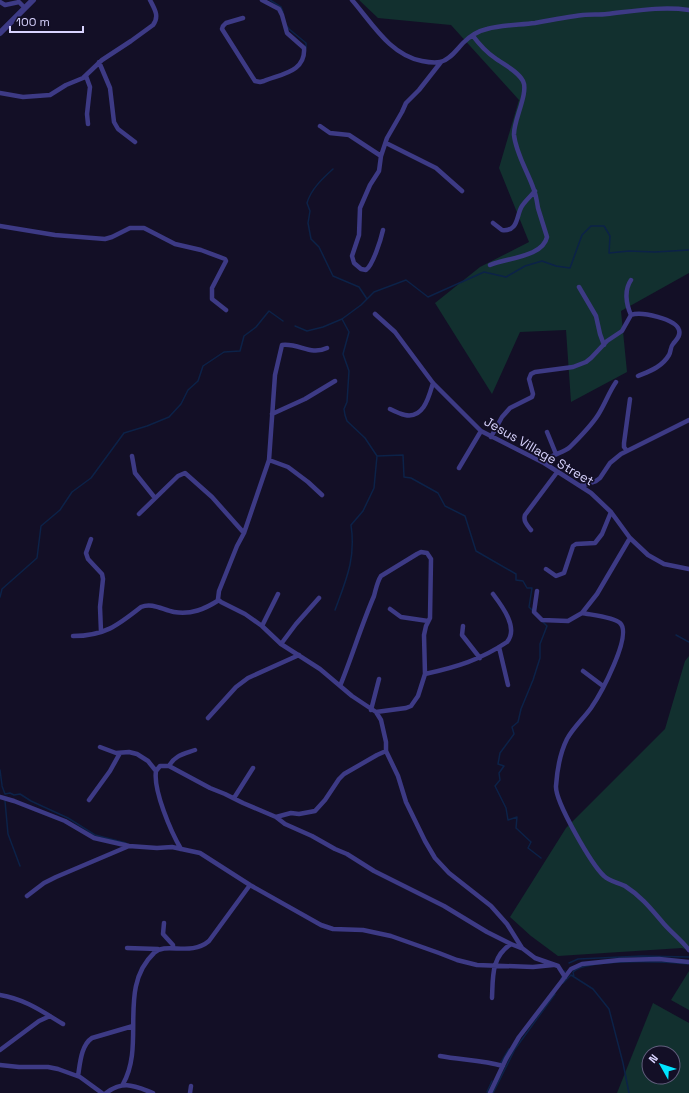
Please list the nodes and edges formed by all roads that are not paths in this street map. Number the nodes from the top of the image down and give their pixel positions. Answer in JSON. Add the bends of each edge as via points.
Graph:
{"nodes":[{"id":1,"x":33,"y":0,"type":"edge"},
{"id":2,"x":150,"y":0,"type":"edge"},
{"id":3,"x":262,"y":0,"type":"edge"},
{"id":4,"x":352,"y":0,"type":"edge"},
{"id":5,"x":0,"y":2,"type":"edge"},
{"id":6,"x":25,"y":8,"type":"junction"},
{"id":7,"x":689,"y":10,"type":"edge"},
{"id":8,"x":243,"y":18,"type":"dead end"},
{"id":9,"x":0,"y":33,"type":"edge"},
{"id":10,"x":473,"y":36,"type":"junction"},
{"id":11,"x":99,"y":62,"type":"junction"},
{"id":12,"x":441,"y":62,"type":"junction"},
{"id":13,"x":86,"y":76,"type":"junction"},
{"id":14,"x":0,"y":93,"type":"edge"},
{"id":15,"x":88,"y":124,"type":"dead end"},
{"id":16,"x":320,"y":126,"type":"dead end"},
{"id":17,"x":135,"y":142,"type":"dead end"},
{"id":18,"x":386,"y":143,"type":"junction"},
{"id":19,"x":381,"y":156,"type":"junction"},
{"id":20,"x":462,"y":191,"type":"dead end"},
{"id":21,"x":535,"y":191,"type":"junction"},
{"id":22,"x":493,"y":222,"type":"dead end"},
{"id":23,"x":0,"y":226,"type":"edge"},
{"id":24,"x":384,"y":230,"type":"dead end"},
{"id":25,"x":490,"y":265,"type":"dead end"},
{"id":26,"x":631,"y":280,"type":"dead end"},
{"id":27,"x":579,"y":287,"type":"dead end"},
{"id":28,"x":226,"y":310,"type":"dead end"},
{"id":29,"x":375,"y":314,"type":"dead end"},
{"id":30,"x":631,"y":314,"type":"junction"},
{"id":31,"x":604,"y":344,"type":"junction"},
{"id":32,"x":328,"y":348,"type":"dead end"},
{"id":33,"x":638,"y":376,"type":"dead end"},
{"id":34,"x":335,"y":381,"type":"dead end"},
{"id":35,"x":616,"y":382,"type":"dead end"},
{"id":36,"x":433,"y":383,"type":"junction"},
{"id":37,"x":630,"y":399,"type":"dead end"},
{"id":38,"x":390,"y":409,"type":"dead end"},
{"id":39,"x":272,"y":414,"type":"junction"},
{"id":40,"x":689,"y":420,"type":"edge"},
{"id":41,"x":481,"y":432,"type":"junction"},
{"id":42,"x":547,"y":432,"type":"dead end"},
{"id":43,"x":491,"y":437,"type":"junction"},
{"id":44,"x":627,"y":451,"type":"junction"},
{"id":45,"x":556,"y":454,"type":"junction"},
{"id":46,"x":132,"y":456,"type":"dead end"},
{"id":47,"x":269,"y":460,"type":"junction"},
{"id":48,"x":544,"y":463,"type":"junction"},
{"id":49,"x":459,"y":468,"type":"dead end"},
{"id":50,"x":558,"y":471,"type":"junction"},
{"id":51,"x":581,"y":486,"type":"junction"},
{"id":52,"x":322,"y":495,"type":"dead end"},
{"id":53,"x":155,"y":498,"type":"junction"},
{"id":54,"x":611,"y":512,"type":"junction"},
{"id":55,"x":139,"y":514,"type":"dead end"},
{"id":56,"x":531,"y":530,"type":"dead end"},
{"id":57,"x":244,"y":533,"type":"junction"},
{"id":58,"x":630,"y":538,"type":"junction"},
{"id":59,"x":90,"y":539,"type":"dead end"},
{"id":60,"x":546,"y":569,"type":"dead end"},
{"id":61,"x":689,"y":569,"type":"edge"},
{"id":62,"x":537,"y":592,"type":"dead end"},
{"id":63,"x":278,"y":594,"type":"dead end"},
{"id":64,"x":493,"y":594,"type":"dead end"},
{"id":65,"x":319,"y":598,"type":"dead end"},
{"id":66,"x":219,"y":600,"type":"junction"},
{"id":67,"x":390,"y":609,"type":"dead end"},
{"id":68,"x":582,"y":613,"type":"junction"},
{"id":69,"x":428,"y":621,"type":"junction"},
{"id":70,"x":262,"y":626,"type":"junction"},
{"id":71,"x":463,"y":626,"type":"dead end"},
{"id":72,"x":101,"y":632,"type":"junction"},
{"id":73,"x":73,"y":636,"type":"dead end"},
{"id":74,"x":281,"y":644,"type":"junction"},
{"id":75,"x":499,"y":647,"type":"junction"},
{"id":76,"x":299,"y":655,"type":"junction"},
{"id":77,"x":480,"y":658,"type":"junction"},
{"id":78,"x":584,"y":671,"type":"dead end"},
{"id":79,"x":426,"y":674,"type":"junction"},
{"id":80,"x":379,"y":679,"type":"dead end"},
{"id":81,"x":508,"y":685,"type":"dead end"},
{"id":82,"x":340,"y":686,"type":"junction"},
{"id":83,"x":603,"y":686,"type":"junction"},
{"id":84,"x":371,"y":710,"type":"junction"},
{"id":85,"x":376,"y":712,"type":"junction"},
{"id":86,"x":208,"y":718,"type":"dead end"},
{"id":87,"x":100,"y":747,"type":"dead end"},
{"id":88,"x":196,"y":750,"type":"dead end"},
{"id":89,"x":386,"y":751,"type":"junction"},
{"id":90,"x":120,"y":753,"type":"junction"},
{"id":91,"x":169,"y":766,"type":"junction"},
{"id":92,"x":253,"y":768,"type":"dead end"},
{"id":93,"x":156,"y":771,"type":"junction"},
{"id":94,"x":1,"y":798,"type":"edge"},
{"id":95,"x":234,"y":798,"type":"junction"},
{"id":96,"x":90,"y":800,"type":"dead end"},
{"id":97,"x":276,"y":817,"type":"junction"},
{"id":98,"x":129,"y":846,"type":"junction"},
{"id":99,"x":181,"y":849,"type":"junction"},
{"id":100,"x":250,"y":885,"type":"junction"},
{"id":101,"x":27,"y":896,"type":"dead end"},
{"id":102,"x":164,"y":923,"type":"dead end"},
{"id":103,"x":511,"y":944,"type":"junction"},
{"id":104,"x":126,"y":948,"type":"dead end"},
{"id":105,"x":173,"y":948,"type":"junction"},
{"id":106,"x":522,"y":948,"type":"junction"},
{"id":107,"x":159,"y":949,"type":"junction"},
{"id":108,"x":689,"y":950,"type":"edge"},
{"id":109,"x":689,"y":962,"type":"edge"},
{"id":110,"x":555,"y":965,"type":"junction"},
{"id":111,"x":494,"y":966,"type":"junction"},
{"id":112,"x":565,"y":977,"type":"junction"},
{"id":113,"x":0,"y":995,"type":"edge"},
{"id":114,"x":492,"y":998,"type":"dead end"},
{"id":115,"x":50,"y":1016,"type":"junction"},
{"id":116,"x":64,"y":1024,"type":"dead end"},
{"id":117,"x":133,"y":1026,"type":"junction"},
{"id":118,"x":0,"y":1050,"type":"edge"},
{"id":119,"x":440,"y":1056,"type":"dead end"},
{"id":120,"x":0,"y":1065,"type":"edge"},
{"id":121,"x":503,"y":1066,"type":"junction"},
{"id":122,"x":78,"y":1076,"type":"junction"},
{"id":123,"x":124,"y":1084,"type":"junction"},
{"id":124,"x":191,"y":1086,"type":"dead end"},
{"id":125,"x":102,"y":1093,"type":"edge"},
{"id":126,"x":106,"y":1093,"type":"edge"},
{"id":127,"x":153,"y":1093,"type":"edge"},
{"id":128,"x":190,"y":1093,"type":"edge"},
{"id":129,"x":490,"y":1093,"type":"edge"}],
"edges":[{"from":1,"to":6,"type":"street"},
{"from":2,"to":11,"type":"street","via":[[157,17],[153,25]]},
{"from":3,"to":8,"type":"street","via":[[278,9],[287,33],[304,48],[303,59],[298,67],[264,81],[255,81],[222,29],[226,23]]},
{"from":4,"to":12,"type":"street","via":[[393,47],[420,61]]},
{"from":5,"to":6,"type":"street","via":[[5,5],[19,2]]},
{"from":6,"to":9,"type":"street"},
{"from":7,"to":10,"type":"street","via":[[655,9],[584,15],[499,26]]},
{"from":10,"to":12,"type":"street"},
{"from":10,"to":21,"type":"street","via":[[524,83],[514,135]]},
{"from":11,"to":13,"type":"street"},
{"from":11,"to":17,"type":"street","via":[[110,88],[114,122],[118,129]]},
{"from":12,"to":18,"type":"street","via":[[406,103]]},
{"from":13,"to":14,"type":"street","via":[[50,95],[23,97]]},
{"from":13,"to":15,"type":"street","via":[[90,87]]},
{"from":16,"to":19,"type":"street","via":[[330,133],[349,135]]},
{"from":18,"to":19,"type":"street"},
{"from":18,"to":20,"type":"street","via":[[436,168]]},
{"from":19,"to":24,"type":"street","via":[[379,171],[360,208],[359,235],[352,256],[357,266],[366,270],[372,263]]},
{"from":21,"to":22,"type":"street","via":[[523,205],[512,228],[502,230]]},
{"from":21,"to":25,"type":"street","via":[[547,237],[546,242],[537,250],[523,256],[500,260]]},
{"from":23,"to":28,"type":"street","via":[[55,235],[105,239],[130,228],[144,228],[175,244],[202,250],[225,259],[211,293],[212,299]]},
{"from":26,"to":30,"type":"street","via":[[626,292]]},
{"from":27,"to":31,"type":"street","via":[[596,316]]},
{"from":29,"to":36,"type":"street","name":"Jesus Village Street","via":[[395,332]]},
{"from":30,"to":31,"type":"street","via":[[622,330]]},
{"from":30,"to":33,"type":"street","via":[[644,313],[662,318],[677,326],[680,332],[666,360],[655,369]]},
{"from":31,"to":43,"type":"street","via":[[591,358],[576,366],[532,373],[529,379],[532,397],[510,408]]},
{"from":32,"to":39,"type":"street","via":[[316,352],[288,344],[282,345],[275,374]]},
{"from":34,"to":39,"type":"street","via":[[305,399]]},
{"from":35,"to":45,"type":"street","via":[[592,423],[568,448]]},
{"from":36,"to":38,"type":"street","via":[[427,402],[417,413],[405,416]]},
{"from":36,"to":41,"type":"street","name":"Jesus Village Street"},
{"from":37,"to":44,"type":"street","via":[[624,443]]},
{"from":39,"to":47,"type":"street"},
{"from":40,"to":44,"type":"street"},
{"from":41,"to":43,"type":"street","name":"Jesus Village Street"},
{"from":41,"to":49,"type":"street"},
{"from":42,"to":45,"type":"street"},
{"from":43,"to":48,"type":"street","name":"Jesus Village Street"},
{"from":44,"to":51,"type":"street","via":[[610,463],[600,478]]},
{"from":45,"to":48,"type":"street"},
{"from":46,"to":53,"type":"street","via":[[135,473]]},
{"from":47,"to":52,"type":"street","via":[[288,467]]},
{"from":47,"to":57,"type":"street"},
{"from":48,"to":50,"type":"street","name":"Jesus Village Street"},
{"from":50,"to":51,"type":"street","name":"Jesus Village Street"},
{"from":50,"to":56,"type":"street","via":[[525,514],[525,523]]},
{"from":51,"to":54,"type":"street","name":"Jesus Village Street"},
{"from":53,"to":55,"type":"street"},
{"from":53,"to":57,"type":"street","via":[[178,476],[185,473],[212,497]]},
{"from":54,"to":58,"type":"street","name":"Jesus Village Street"},
{"from":54,"to":60,"type":"street","via":[[602,534],[595,543],[573,546],[564,572],[556,576]]},
{"from":57,"to":66,"type":"street","via":[[219,591]]},
{"from":58,"to":61,"type":"street","name":"Jesus Village Street","via":[[657,561]]},
{"from":58,"to":68,"type":"street","via":[[597,594]]},
{"from":59,"to":72,"type":"street","via":[[86,553],[103,579]]},
{"from":62,"to":68,"type":"street","via":[[534,612],[542,620],[568,621]]},
{"from":63,"to":70,"type":"street"},
{"from":64,"to":75,"type":"street","via":[[505,612],[511,629],[509,639]]},
{"from":65,"to":74,"type":"street"},
{"from":66,"to":70,"type":"street"},
{"from":66,"to":72,"type":"street","via":[[202,610],[187,613],[172,612],[146,604],[114,627]]},
{"from":67,"to":69,"type":"street","via":[[401,617]]},
{"from":68,"to":83,"type":"street","via":[[616,620],[624,629],[612,670]]},
{"from":69,"to":79,"type":"street","via":[[424,636]]},
{"from":69,"to":82,"type":"street","via":[[431,559],[427,553],[421,552],[378,580]]},
{"from":70,"to":74,"type":"street"},
{"from":71,"to":77,"type":"street","via":[[462,634]]},
{"from":72,"to":73,"type":"street","via":[[89,636]]},
{"from":74,"to":76,"type":"street"},
{"from":75,"to":77,"type":"street"},
{"from":75,"to":81,"type":"street"},
{"from":76,"to":82,"type":"street"},
{"from":76,"to":86,"type":"street","via":[[248,678],[236,687]]},
{"from":77,"to":79,"type":"street","via":[[454,668]]},
{"from":78,"to":83,"type":"street"},
{"from":79,"to":85,"type":"street","via":[[418,696],[411,706]]},
{"from":80,"to":84,"type":"street"},
{"from":82,"to":84,"type":"street"},
{"from":83,"to":108,"type":"street","via":[[591,708],[566,740],[555,788],[566,819],[596,867],[609,880],[625,886],[643,900]]},
{"from":84,"to":85,"type":"street"},
{"from":85,"to":89,"type":"street","via":[[381,720]]},
{"from":87,"to":90,"type":"street"},
{"from":88,"to":91,"type":"street","via":[[179,755]]},
{"from":89,"to":97,"type":"street","via":[[338,779],[315,811]]},
{"from":89,"to":106,"type":"street","via":[[413,817],[435,858],[449,873],[491,906],[507,924]]},
{"from":90,"to":93,"type":"street","via":[[137,754],[148,761]]},
{"from":90,"to":96,"type":"street"},
{"from":91,"to":93,"type":"street","via":[[160,766]]},
{"from":91,"to":95,"type":"street"},
{"from":92,"to":95,"type":"street"},
{"from":93,"to":99,"type":"street","via":[[155,781],[168,824]]},
{"from":94,"to":98,"type":"street","via":[[65,821],[94,838]]},
{"from":95,"to":97,"type":"street"},
{"from":97,"to":103,"type":"street"},
{"from":98,"to":99,"type":"street"},
{"from":98,"to":101,"type":"street","via":[[56,877]]},
{"from":99,"to":100,"type":"street","via":[[200,853]]},
{"from":100,"to":105,"type":"street","via":[[209,941],[188,949]]},
{"from":100,"to":111,"type":"street","via":[[321,925],[333,929],[374,932],[457,960]]},
{"from":102,"to":105,"type":"street","via":[[163,934]]},
{"from":103,"to":106,"type":"street"},
{"from":103,"to":111,"type":"street","via":[[500,953]]},
{"from":104,"to":107,"type":"street"},
{"from":105,"to":107,"type":"street"},
{"from":106,"to":110,"type":"street","via":[[535,958]]},
{"from":107,"to":117,"type":"street","via":[[147,961],[138,978]]},
{"from":109,"to":112,"type":"street","via":[[659,959],[582,964],[571,969]]},
{"from":110,"to":111,"type":"street"},
{"from":110,"to":112,"type":"street"},
{"from":111,"to":114,"type":"street"},
{"from":112,"to":121,"type":"street","via":[[519,1037]]},
{"from":113,"to":115,"type":"street","via":[[25,1001]]},
{"from":115,"to":116,"type":"street"},
{"from":115,"to":118,"type":"street","via":[[39,1021]]},
{"from":117,"to":122,"type":"street","via":[[89,1040],[84,1048]]},
{"from":117,"to":123,"type":"street","via":[[132,1058]]},
{"from":119,"to":121,"type":"street","via":[[472,1059]]},
{"from":120,"to":122,"type":"street","via":[[48,1067]]},
{"from":121,"to":129,"type":"street"},
{"from":122,"to":125,"type":"street"},
{"from":123,"to":126,"type":"street"},
{"from":123,"to":127,"type":"street"},
{"from":124,"to":128,"type":"street"}]}
